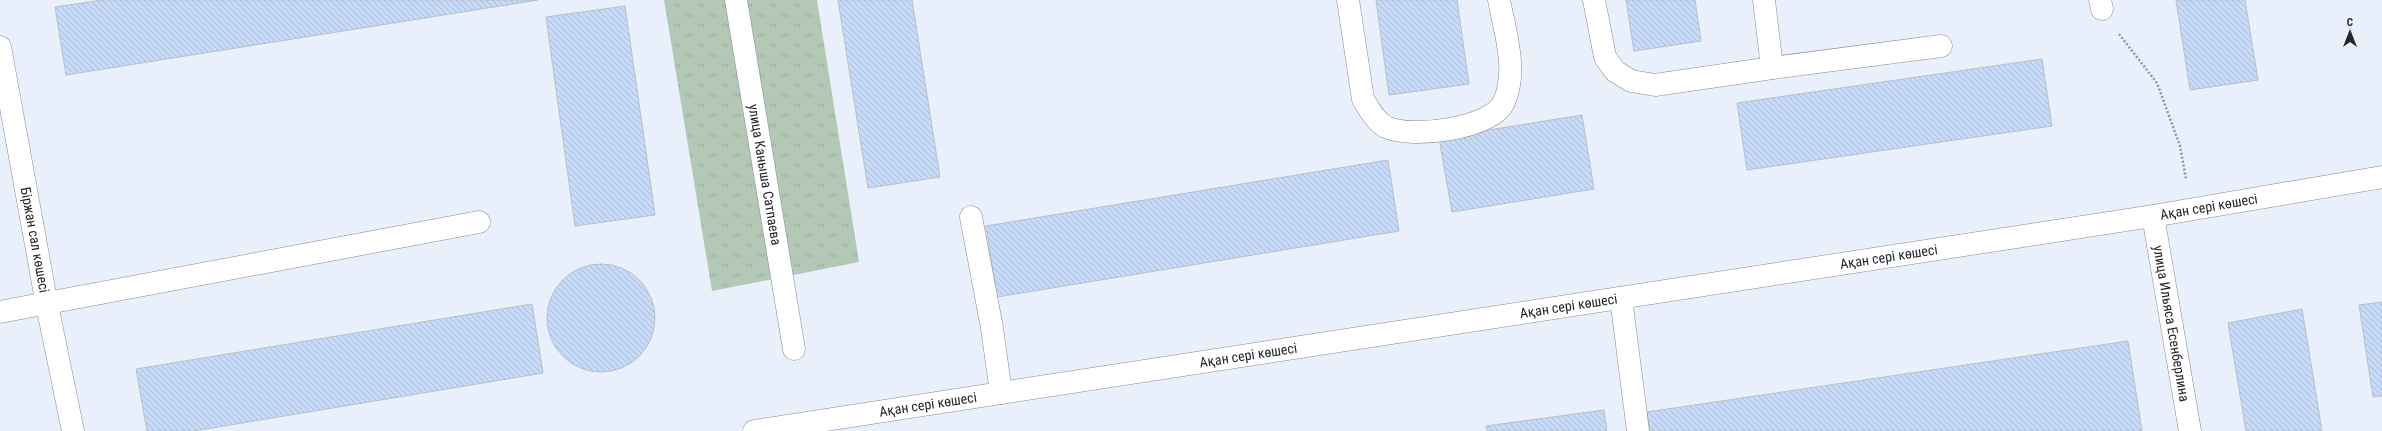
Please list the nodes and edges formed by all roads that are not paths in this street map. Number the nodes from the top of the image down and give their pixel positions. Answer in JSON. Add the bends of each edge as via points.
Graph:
{"nodes":[{"id":1,"x":736,"y":0,"type":"edge"},
{"id":2,"x":1348,"y":0,"type":"edge"},
{"id":3,"x":1499,"y":0,"type":"edge"},
{"id":4,"x":1594,"y":0,"type":"edge"},
{"id":5,"x":1764,"y":0,"type":"edge"},
{"id":6,"x":1941,"y":46,"type":"dead end"},
{"id":7,"x":0,"y":48,"type":"edge"},
{"id":8,"x":1772,"y":68,"type":"junction"},
{"id":9,"x":2382,"y":177,"type":"edge"},
{"id":10,"x":2153,"y":216,"type":"junction"},
{"id":11,"x":971,"y":217,"type":"dead end"},
{"id":12,"x":479,"y":222,"type":"dead end"},
{"id":13,"x":1621,"y":298,"type":"junction"},
{"id":14,"x":47,"y":305,"type":"junction"},
{"id":15,"x":0,"y":312,"type":"edge"},
{"id":16,"x":794,"y":349,"type":"dead end"},
{"id":17,"x":1001,"y":393,"type":"junction"},
{"id":18,"x":73,"y":431,"type":"edge"},
{"id":19,"x":754,"y":431,"type":"edge"},
{"id":20,"x":1638,"y":431,"type":"edge"},
{"id":21,"x":2190,"y":431,"type":"edge"}],
"edges":[{"from":1,"to":16,"type":"street","name":"улица Каныша Сатпаева"},
{"from":2,"to":3,"type":"street","via":[[1363,99],[1371,113],[1385,126],[1402,133],[1471,124],[1491,116],[1504,104],[1510,86],[1510,66]]},
{"from":4,"to":8,"type":"street","via":[[1605,57],[1615,71],[1631,81],[1655,85]]},
{"from":5,"to":8,"type":"street"},
{"from":6,"to":8,"type":"street"},
{"from":7,"to":14,"type":"street","name":"Біржан сал көшесі"},
{"from":9,"to":10,"type":"street","name":"Ақан сері көшесі"},
{"from":10,"to":13,"type":"street","name":"Ақан сері көшесі"},
{"from":10,"to":21,"type":"street","name":"улица Ильяса Есенберлина"},
{"from":11,"to":17,"type":"street","via":[[992,328]]},
{"from":12,"to":14,"type":"street"},
{"from":13,"to":17,"type":"street","name":"Ақан сері көшесі"},
{"from":13,"to":20,"type":"street"},
{"from":14,"to":15,"type":"street"},
{"from":14,"to":18,"type":"street","name":"Біржан сал көшесі"},
{"from":17,"to":19,"type":"street","name":"Ақан сері көшесі"}]}
